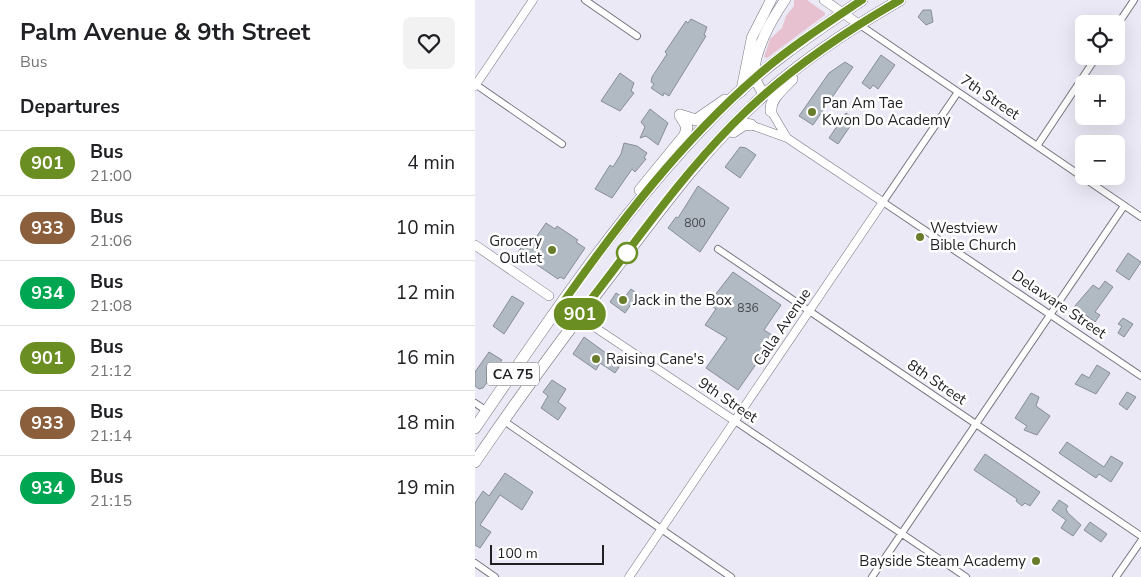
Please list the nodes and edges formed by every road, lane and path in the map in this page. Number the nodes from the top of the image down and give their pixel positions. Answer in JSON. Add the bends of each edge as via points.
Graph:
{"nodes":[{"id":1,"x":533,"y":0,"type":"edge"},
{"id":2,"x":585,"y":0,"type":"edge"},
{"id":3,"x":771,"y":0,"type":"edge"},
{"id":4,"x":785,"y":0,"type":"edge"},
{"id":5,"x":824,"y":0,"type":"edge"},
{"id":6,"x":862,"y":0,"type":"edge"},
{"id":7,"x":900,"y":0,"type":"edge"},
{"id":8,"x":1134,"y":0,"type":"edge"},
{"id":9,"x":843,"y":13,"type":"junction"},
{"id":10,"x":1124,"y":15,"type":"edge"},
{"id":11,"x":860,"y":26,"type":"junction"},
{"id":12,"x":637,"y":36,"type":"dead end"},
{"id":13,"x":1091,"y":65,"type":"edge"},
{"id":14,"x":800,"y":67,"type":"junction"},
{"id":15,"x":755,"y":77,"type":"junction"},
{"id":16,"x":475,"y":85,"type":"edge"},
{"id":17,"x":741,"y":92,"type":"junction"},
{"id":18,"x":958,"y":92,"type":"junction"},
{"id":19,"x":764,"y":95,"type":"junction"},
{"id":20,"x":731,"y":99,"type":"junction"},
{"id":21,"x":771,"y":111,"type":"joint"},
{"id":22,"x":751,"y":125,"type":"joint"},
{"id":23,"x":787,"y":138,"type":"junction"},
{"id":24,"x":563,"y":144,"type":"dead end"},
{"id":25,"x":1037,"y":146,"type":"junction"},
{"id":26,"x":711,"y":147,"type":"junction"},
{"id":27,"x":883,"y":202,"type":"junction"},
{"id":28,"x":1124,"y":206,"type":"junction"},
{"id":29,"x":1141,"y":217,"type":"edge"},
{"id":30,"x":623,"y":220,"type":"junction"},
{"id":31,"x":475,"y":245,"type":"edge"},
{"id":32,"x":718,"y":249,"type":"dead end"},
{"id":33,"x":549,"y":296,"type":"joint"},
{"id":34,"x":562,"y":304,"type":"junction"},
{"id":35,"x":810,"y":310,"type":"junction"},
{"id":36,"x":1050,"y":315,"type":"junction"},
{"id":37,"x":578,"y":316,"type":"junction"},
{"id":38,"x":1141,"y":376,"type":"edge"},
{"id":39,"x":475,"y":403,"type":"edge"},
{"id":40,"x":487,"y":411,"type":"junction"},
{"id":41,"x":735,"y":420,"type":"junction"},
{"id":42,"x":504,"y":422,"type":"junction"},
{"id":43,"x":976,"y":424,"type":"junction"},
{"id":44,"x":475,"y":428,"type":"edge"},
{"id":45,"x":475,"y":462,"type":"edge"},
{"id":46,"x":661,"y":529,"type":"junction"},
{"id":47,"x":902,"y":533,"type":"junction"},
{"id":48,"x":1141,"y":536,"type":"edge"},
{"id":49,"x":1141,"y":541,"type":"edge"},
{"id":50,"x":475,"y":563,"type":"edge"},
{"id":51,"x":495,"y":577,"type":"edge"},
{"id":52,"x":629,"y":577,"type":"edge"},
{"id":53,"x":731,"y":577,"type":"edge"},
{"id":54,"x":872,"y":577,"type":"edge"},
{"id":55,"x":966,"y":577,"type":"edge"},
{"id":56,"x":1116,"y":577,"type":"edge"}],
"edges":[{"from":1,"to":16,"type":"street"},
{"from":2,"to":12,"type":"street"},
{"from":3,"to":17,"type":"main road","via":[[752,37]]},
{"from":4,"to":15,"type":"main road","via":[[767,30]]},
{"from":5,"to":9,"type":"main road","name":"7th Street"},
{"from":6,"to":9,"type":"highway","number":"CA 75"},
{"from":7,"to":11,"type":"highway","number":"CA 75"},
{"from":8,"to":10,"type":"street"},
{"from":9,"to":11,"type":"main road","name":"7th Street"},
{"from":9,"to":15,"type":"highway","number":"CA 75"},
{"from":11,"to":14,"type":"highway","number":"CA 75"},
{"from":11,"to":18,"type":"street","name":"7th Street"},
{"from":13,"to":25,"type":"street"},
{"from":14,"to":19,"type":"highway","number":"CA 75"},
{"from":14,"to":21,"type":"highway","via":[[775,97]]},
{"from":15,"to":17,"type":"highway","number":"CA 75"},
{"from":15,"to":19,"type":"main road"},
{"from":16,"to":24,"type":"street"},
{"from":17,"to":20,"type":"highway","number":"CA 75"},
{"from":18,"to":25,"type":"street","name":"7th Street"},
{"from":18,"to":27,"type":"street","name":"Calla Avenue"},
{"from":19,"to":26,"type":"highway","number":"CA 75"},
{"from":20,"to":30,"type":"highway","number":"CA 75"},
{"from":20,"to":30,"type":"highway","via":[[722,101],[696,120],[680,115],[687,127],[685,136],[641,187]]},
{"from":21,"to":23,"type":"street","name":"Delaware Street"},
{"from":22,"to":23,"type":"street","name":"Delaware Street"},
{"from":22,"to":26,"type":"highway","via":[[739,126]]},
{"from":23,"to":27,"type":"street","name":"Delaware Street"},
{"from":25,"to":28,"type":"street","name":"7th Street"},
{"from":26,"to":37,"type":"highway","number":"CA 75"},
{"from":27,"to":35,"type":"street","name":"Calla Avenue"},
{"from":27,"to":36,"type":"street","name":"Delaware Street"},
{"from":28,"to":29,"type":"street","name":"7th Street"},
{"from":28,"to":36,"type":"street"},
{"from":30,"to":34,"type":"highway","number":"CA 75"},
{"from":31,"to":33,"type":"main road","name":"9th Street"},
{"from":32,"to":35,"type":"street","name":"8th Street"},
{"from":33,"to":34,"type":"street","name":"9th Street"},
{"from":34,"to":37,"type":"main road","name":"9th Street"},
{"from":34,"to":40,"type":"highway","number":"CA 75"},
{"from":35,"to":41,"type":"street","name":"Calla Avenue"},
{"from":35,"to":43,"type":"street","name":"8th Street"},
{"from":36,"to":38,"type":"street","name":"Delaware Street"},
{"from":36,"to":43,"type":"street"},
{"from":37,"to":41,"type":"street","name":"9th Street"},
{"from":37,"to":42,"type":"highway","number":"CA 75"},
{"from":39,"to":40,"type":"street"},
{"from":40,"to":44,"type":"highway","number":"CA 75"},
{"from":41,"to":46,"type":"street","name":"Calla Avenue"},
{"from":41,"to":47,"type":"street","name":"9th Street"},
{"from":42,"to":45,"type":"highway","number":"CA 75"},
{"from":42,"to":46,"type":"street"},
{"from":43,"to":47,"type":"street"},
{"from":43,"to":48,"type":"street","name":"8th Street"},
{"from":46,"to":52,"type":"street","name":"Calla Avenue"},
{"from":46,"to":53,"type":"street"},
{"from":47,"to":54,"type":"street"},
{"from":47,"to":55,"type":"street","name":"9th Street"},
{"from":49,"to":56,"type":"street"},
{"from":50,"to":51,"type":"street"}]}
